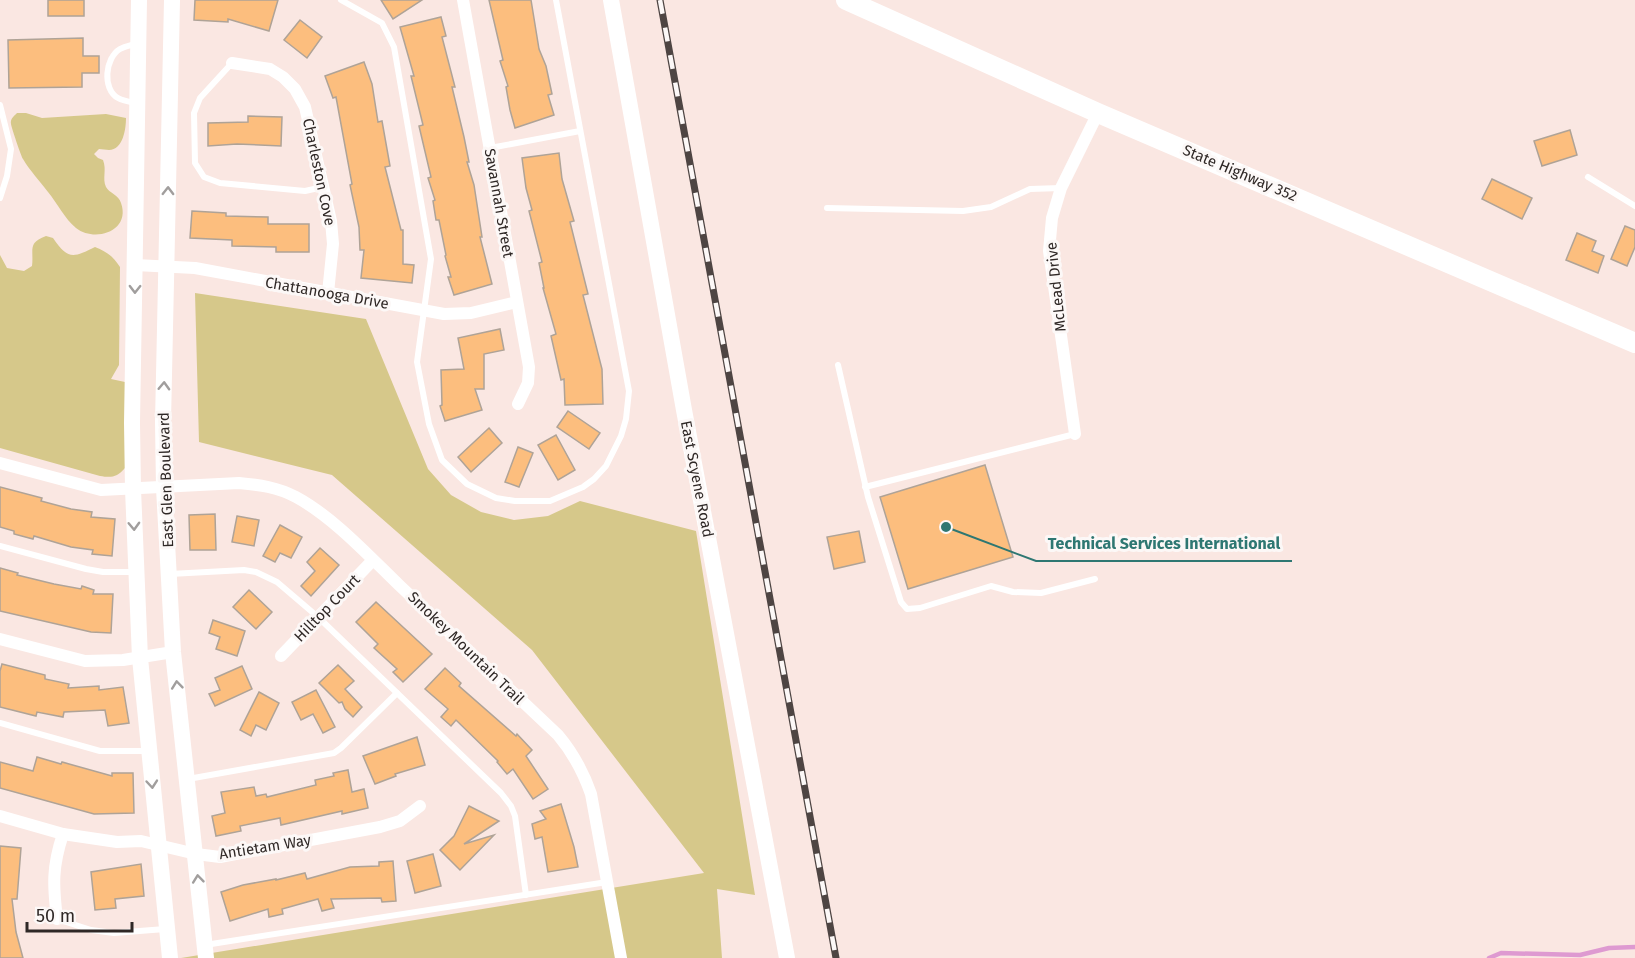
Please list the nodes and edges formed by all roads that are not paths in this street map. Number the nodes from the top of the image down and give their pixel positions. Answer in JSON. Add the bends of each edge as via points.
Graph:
{"nodes":[{"id":1,"x":139,"y":0,"type":"edge"},
{"id":2,"x":171,"y":0,"type":"edge"},
{"id":3,"x":341,"y":0,"type":"edge"},
{"id":4,"x":463,"y":0,"type":"edge"},
{"id":5,"x":556,"y":0,"type":"edge"},
{"id":6,"x":611,"y":0,"type":"edge"},
{"id":7,"x":846,"y":0,"type":"edge"},
{"id":8,"x":138,"y":43,"type":"junction"},
{"id":9,"x":232,"y":63,"type":"joint"},
{"id":10,"x":137,"y":103,"type":"junction"},
{"id":11,"x":0,"y":105,"type":"edge"},
{"id":12,"x":1098,"y":112,"type":"junction"},
{"id":13,"x":580,"y":131,"type":"junction"},
{"id":14,"x":489,"y":148,"type":"junction"},
{"id":15,"x":1588,"y":177,"type":"dead end"},
{"id":16,"x":323,"y":187,"type":"junction"},
{"id":17,"x":1061,"y":188,"type":"junction"},
{"id":18,"x":0,"y":198,"type":"edge"},
{"id":19,"x":1635,"y":206,"type":"edge"},
{"id":20,"x":827,"y":208,"type":"dead end"},
{"id":21,"x":135,"y":265,"type":"junction"},
{"id":22,"x":167,"y":266,"type":"junction"},
{"id":23,"x":328,"y":293,"type":"junction"},
{"id":24,"x":517,"y":302,"type":"junction"},
{"id":25,"x":423,"y":310,"type":"junction"},
{"id":26,"x":1635,"y":343,"type":"edge"},
{"id":27,"x":838,"y":365,"type":"dead end"},
{"id":28,"x":518,"y":404,"type":"dead end"},
{"id":29,"x":1075,"y":434,"type":"joint"},
{"id":30,"x":0,"y":463,"type":"edge"},
{"id":31,"x":865,"y":487,"type":"junction"},
{"id":32,"x":164,"y":488,"type":"junction"},
{"id":33,"x":133,"y":489,"type":"junction"},
{"id":34,"x":0,"y":546,"type":"edge"},
{"id":35,"x":373,"y":560,"type":"junction"},
{"id":36,"x":136,"y":572,"type":"junction"},
{"id":37,"x":169,"y":574,"type":"junction"},
{"id":38,"x":1095,"y":579,"type":"dead end"},
{"id":39,"x":318,"y":617,"type":"junction"},
{"id":40,"x":0,"y":639,"type":"edge"},
{"id":41,"x":173,"y":652,"type":"junction"},
{"id":42,"x":281,"y":656,"type":"dead end"},
{"id":43,"x":140,"y":658,"type":"junction"},
{"id":44,"x":397,"y":693,"type":"junction"},
{"id":45,"x":0,"y":723,"type":"edge"},
{"id":46,"x":149,"y":751,"type":"junction"},
{"id":47,"x":187,"y":779,"type":"junction"},
{"id":48,"x":420,"y":806,"type":"dead end"},
{"id":49,"x":0,"y":816,"type":"edge"},
{"id":50,"x":63,"y":834,"type":"junction"},
{"id":51,"x":158,"y":844,"type":"junction"},
{"id":52,"x":196,"y":854,"type":"junction"},
{"id":53,"x":607,"y":882,"type":"junction"},
{"id":54,"x":526,"y":895,"type":"junction"},
{"id":55,"x":57,"y":919,"type":"joint"},
{"id":56,"x":167,"y":929,"type":"junction"},
{"id":57,"x":205,"y":952,"type":"edge"},
{"id":58,"x":170,"y":958,"type":"edge"},
{"id":59,"x":621,"y":958,"type":"edge"},
{"id":60,"x":787,"y":958,"type":"edge"}],
"edges":[{"from":1,"to":8,"type":"main road"},
{"from":22,"to":2,"type":"main road","name":"East Glen Boulevard","one_way":true},
{"from":3,"to":25,"type":"lane","via":[[382,23],[393,47],[430,259]]},
{"from":4,"to":14,"type":"street","name":"Savannah Street"},
{"from":5,"to":13,"type":"lane"},
{"from":6,"to":60,"type":"main road","name":"East Scyene Road"},
{"from":7,"to":12,"type":"main road","name":"State Highway 352"},
{"from":8,"to":10,"type":"main road"},
{"from":8,"to":10,"type":"lane","via":[[111,57],[107,73],[117,98]]},
{"from":9,"to":16,"type":"street","name":"Charleston Cove","via":[[270,69],[295,89],[306,107]]},
{"from":9,"to":16,"type":"lane","via":[[200,98],[194,112],[195,163],[204,177],[220,183],[305,191]]},
{"from":10,"to":21,"type":"main road"},
{"from":11,"to":18,"type":"lane","via":[[11,149]]},
{"from":12,"to":17,"type":"street","name":"McLead Drive"},
{"from":12,"to":26,"type":"main road","name":"State Highway 352"},
{"from":13,"to":14,"type":"lane"},
{"from":13,"to":25,"type":"lane","via":[[629,391],[624,428],[606,466],[583,487],[550,501],[496,498],[466,484],[442,460],[429,424],[417,362]]},
{"from":14,"to":24,"type":"street","name":"Savannah Street"},
{"from":15,"to":19,"type":"lane"},
{"from":16,"to":23,"type":"street","name":"Charleston Cove","via":[[333,244]]},
{"from":17,"to":20,"type":"lane","via":[[1030,189],[992,207],[963,211]]},
{"from":17,"to":29,"type":"street","name":"McLead Drive","via":[[1052,218],[1049,252]]},
{"from":21,"to":22,"type":"street","name":"Chattanooga Drive"},
{"from":21,"to":33,"type":"main road","one_way":true},
{"from":22,"to":23,"type":"street","name":"Chattanooga Drive"},
{"from":32,"to":22,"type":"main road","name":"East Glen Boulevard","one_way":true},
{"from":23,"to":25,"type":"street","name":"Chattanooga Drive"},
{"from":24,"to":25,"type":"street","name":"Chattanooga Drive","via":[[471,313]]},
{"from":24,"to":28,"type":"street","name":"Savannah Street","via":[[529,367],[528,383]]},
{"from":27,"to":31,"type":"lane"},
{"from":29,"to":31,"type":"lane"},
{"from":30,"to":33,"type":"street","name":"Smokey Mountain Trail","via":[[101,490]]},
{"from":31,"to":38,"type":"lane","via":[[901,602],[907,609],[991,586],[1041,593]]},
{"from":32,"to":33,"type":"street","name":"Smokey Mountain Trail"},
{"from":32,"to":35,"type":"street","name":"Smokey Mountain Trail","via":[[239,483],[280,489],[322,514]]},
{"from":32,"to":37,"type":"main road","name":"East Glen Boulevard"},
{"from":33,"to":36,"type":"main road","one_way":true},
{"from":34,"to":36,"type":"lane","via":[[86,569]]},
{"from":35,"to":39,"type":"street","name":"Hilltop Court"},
{"from":35,"to":53,"type":"street","name":"Smokey Mountain Trail","via":[[565,744],[584,772],[591,794]]},
{"from":36,"to":43,"type":"main road"},
{"from":37,"to":39,"type":"lane","via":[[256,572],[277,582]]},
{"from":37,"to":41,"type":"main road","name":"East Glen Boulevard"},
{"from":39,"to":42,"type":"street","name":"Hilltop Court"},
{"from":39,"to":44,"type":"lane"},
{"from":40,"to":43,"type":"street","via":[[85,660]]},
{"from":41,"to":43,"type":"street"},
{"from":47,"to":41,"type":"main road","name":"East Glen Boulevard","one_way":true},
{"from":43,"to":46,"type":"main road"},
{"from":44,"to":47,"type":"lane","via":[[334,753]]},
{"from":44,"to":54,"type":"lane","via":[[511,806]]},
{"from":45,"to":46,"type":"lane","via":[[100,751]]},
{"from":46,"to":51,"type":"main road","one_way":true},
{"from":47,"to":52,"type":"main road","name":"East Glen Boulevard"},
{"from":48,"to":52,"type":"street","name":"Antietam Way","via":[[400,821],[381,827],[220,857]]},
{"from":49,"to":50,"type":"street","name":"Antietam Way"},
{"from":50,"to":51,"type":"street","name":"Antietam Way"},
{"from":50,"to":55,"type":"street","via":[[55,857]]},
{"from":51,"to":52,"type":"street","name":"Antietam Way"},
{"from":51,"to":56,"type":"main road"},
{"from":57,"to":52,"type":"main road","name":"East Glen Boulevard","one_way":true},
{"from":53,"to":54,"type":"lane"},
{"from":53,"to":59,"type":"street","name":"Smokey Mountain Trail"},
{"from":54,"to":57,"type":"lane"},
{"from":55,"to":56,"type":"lane","via":[[114,933]]},
{"from":56,"to":58,"type":"main road"}]}
